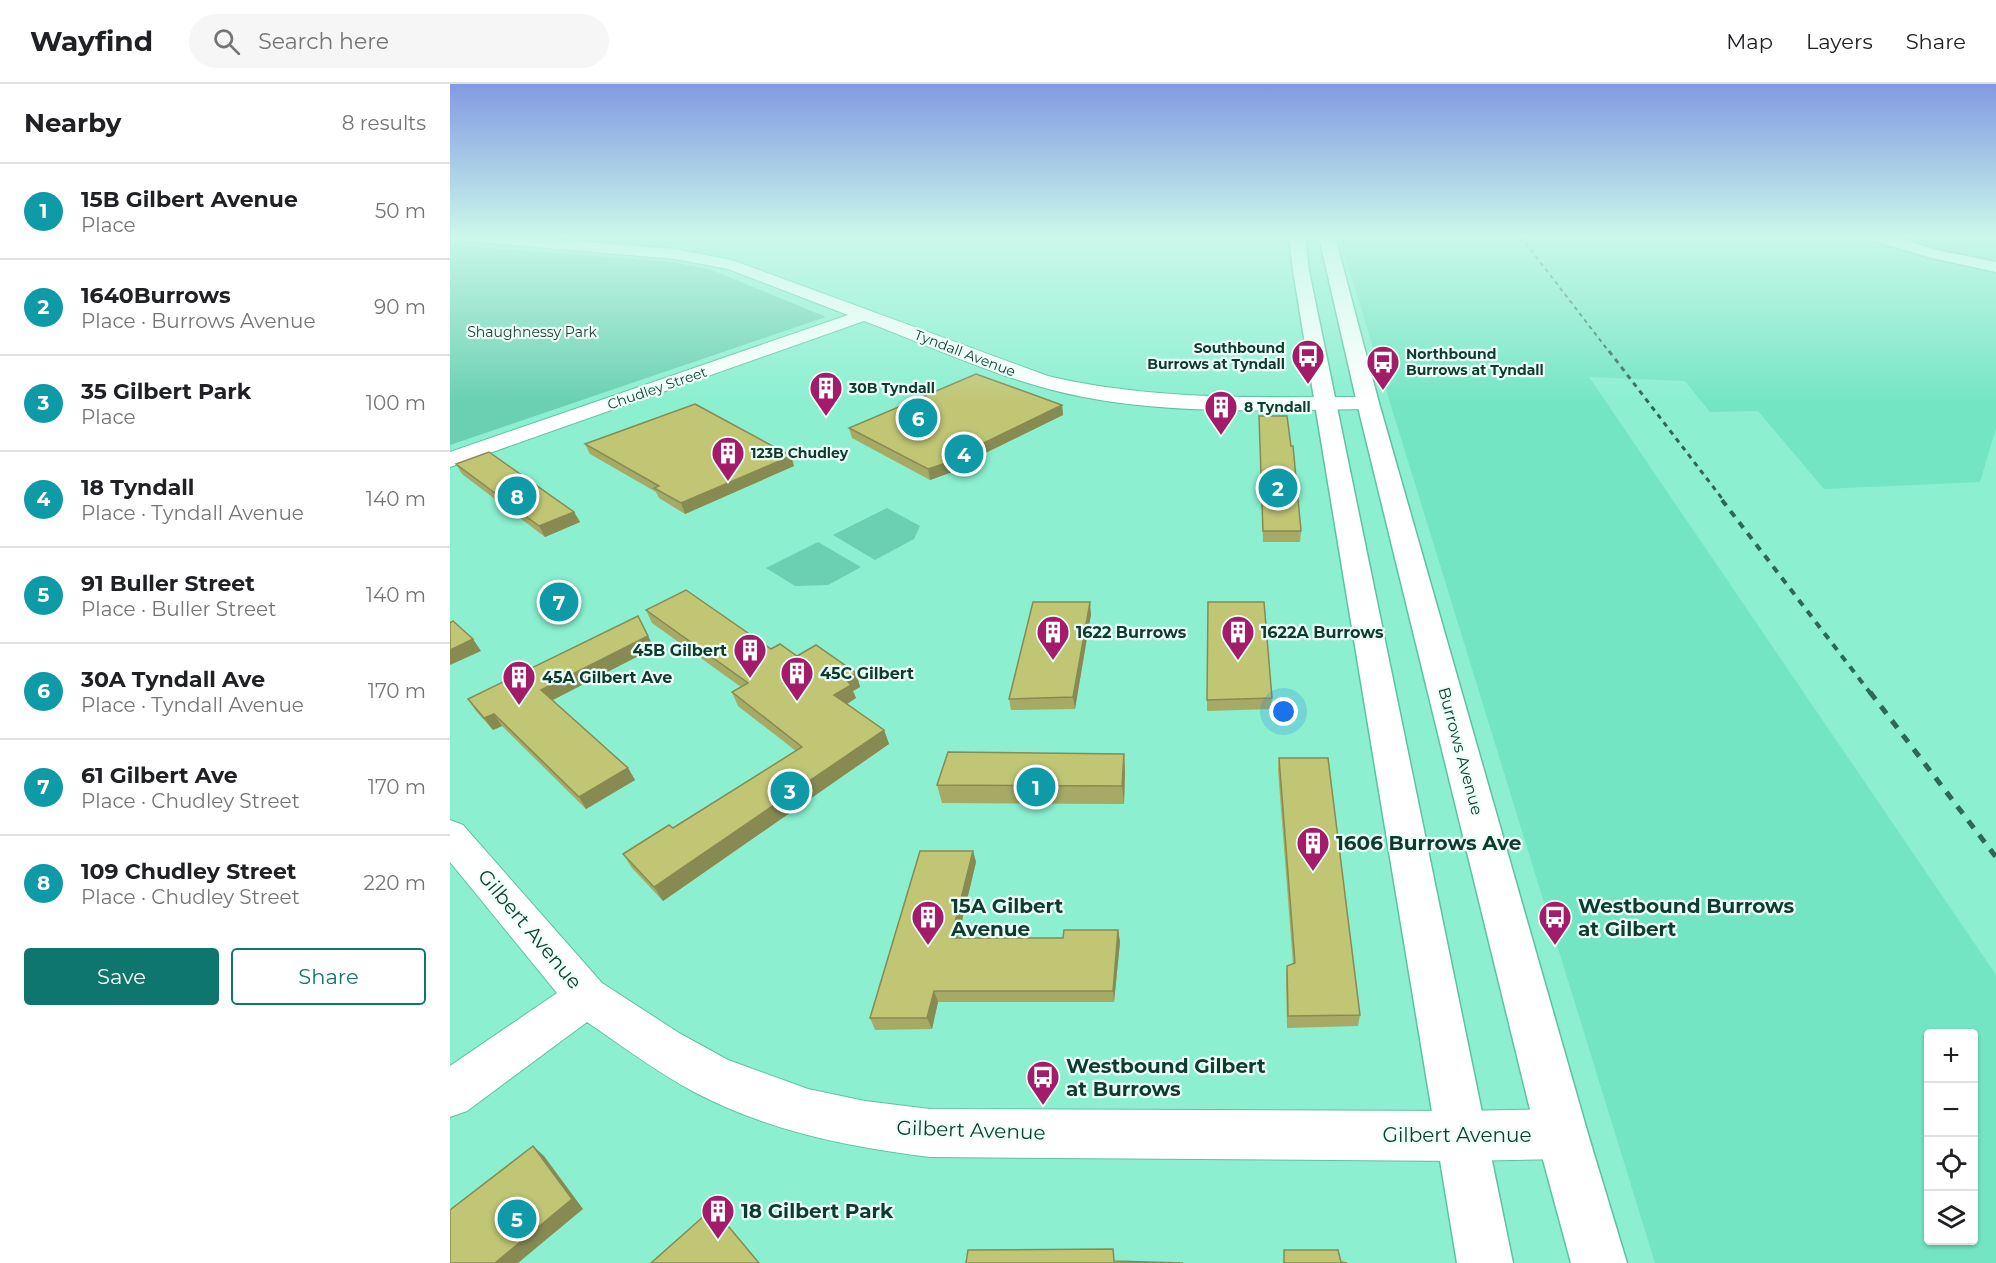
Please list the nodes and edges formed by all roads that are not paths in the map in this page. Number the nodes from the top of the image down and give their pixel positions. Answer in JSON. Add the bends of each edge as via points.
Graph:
{"nodes":[{"id":1,"x":803,"y":292,"type":"edge"},
{"id":2,"x":1307,"y":292,"type":"edge"},
{"id":3,"x":1341,"y":292,"type":"edge"},
{"id":4,"x":864,"y":315,"type":"junction"},
{"id":5,"x":1327,"y":403,"type":"junction"},
{"id":6,"x":1368,"y":403,"type":"junction"},
{"id":7,"x":450,"y":460,"type":"edge"},
{"id":8,"x":450,"y":835,"type":"edge"},
{"id":9,"x":587,"y":997,"type":"junction"},
{"id":10,"x":450,"y":1094,"type":"edge"},
{"id":11,"x":1562,"y":1134,"type":"junction"},
{"id":12,"x":1460,"y":1136,"type":"junction"},
{"id":13,"x":1485,"y":1263,"type":"edge"},
{"id":14,"x":1599,"y":1263,"type":"edge"}],
"edges":[{"from":1,"to":4,"type":"street","name":"Tyndall Avenue"},
{"from":2,"to":5,"type":"street"},
{"from":3,"to":6,"type":"street","name":"Burrows Avenue"},
{"from":4,"to":5,"type":"street","name":"Tyndall Avenue","via":[[1041,381],[1088,393],[1191,403]]},
{"from":4,"to":7,"type":"street","name":"Chudley Street"},
{"from":5,"to":6,"type":"street","name":"Tyndall Avenue"},
{"from":5,"to":12,"type":"street"},
{"from":6,"to":11,"type":"street","name":"Burrows Avenue"},
{"from":8,"to":9,"type":"street","name":"Gilbert Avenue"},
{"from":9,"to":10,"type":"street"},
{"from":9,"to":12,"type":"street","name":"Gilbert Avenue","via":[[711,1076],[808,1113],[865,1125],[930,1133]]},
{"from":11,"to":12,"type":"street","name":"Gilbert Avenue"},
{"from":11,"to":14,"type":"street","name":"Burrows Avenue"},
{"from":12,"to":13,"type":"street"}]}
